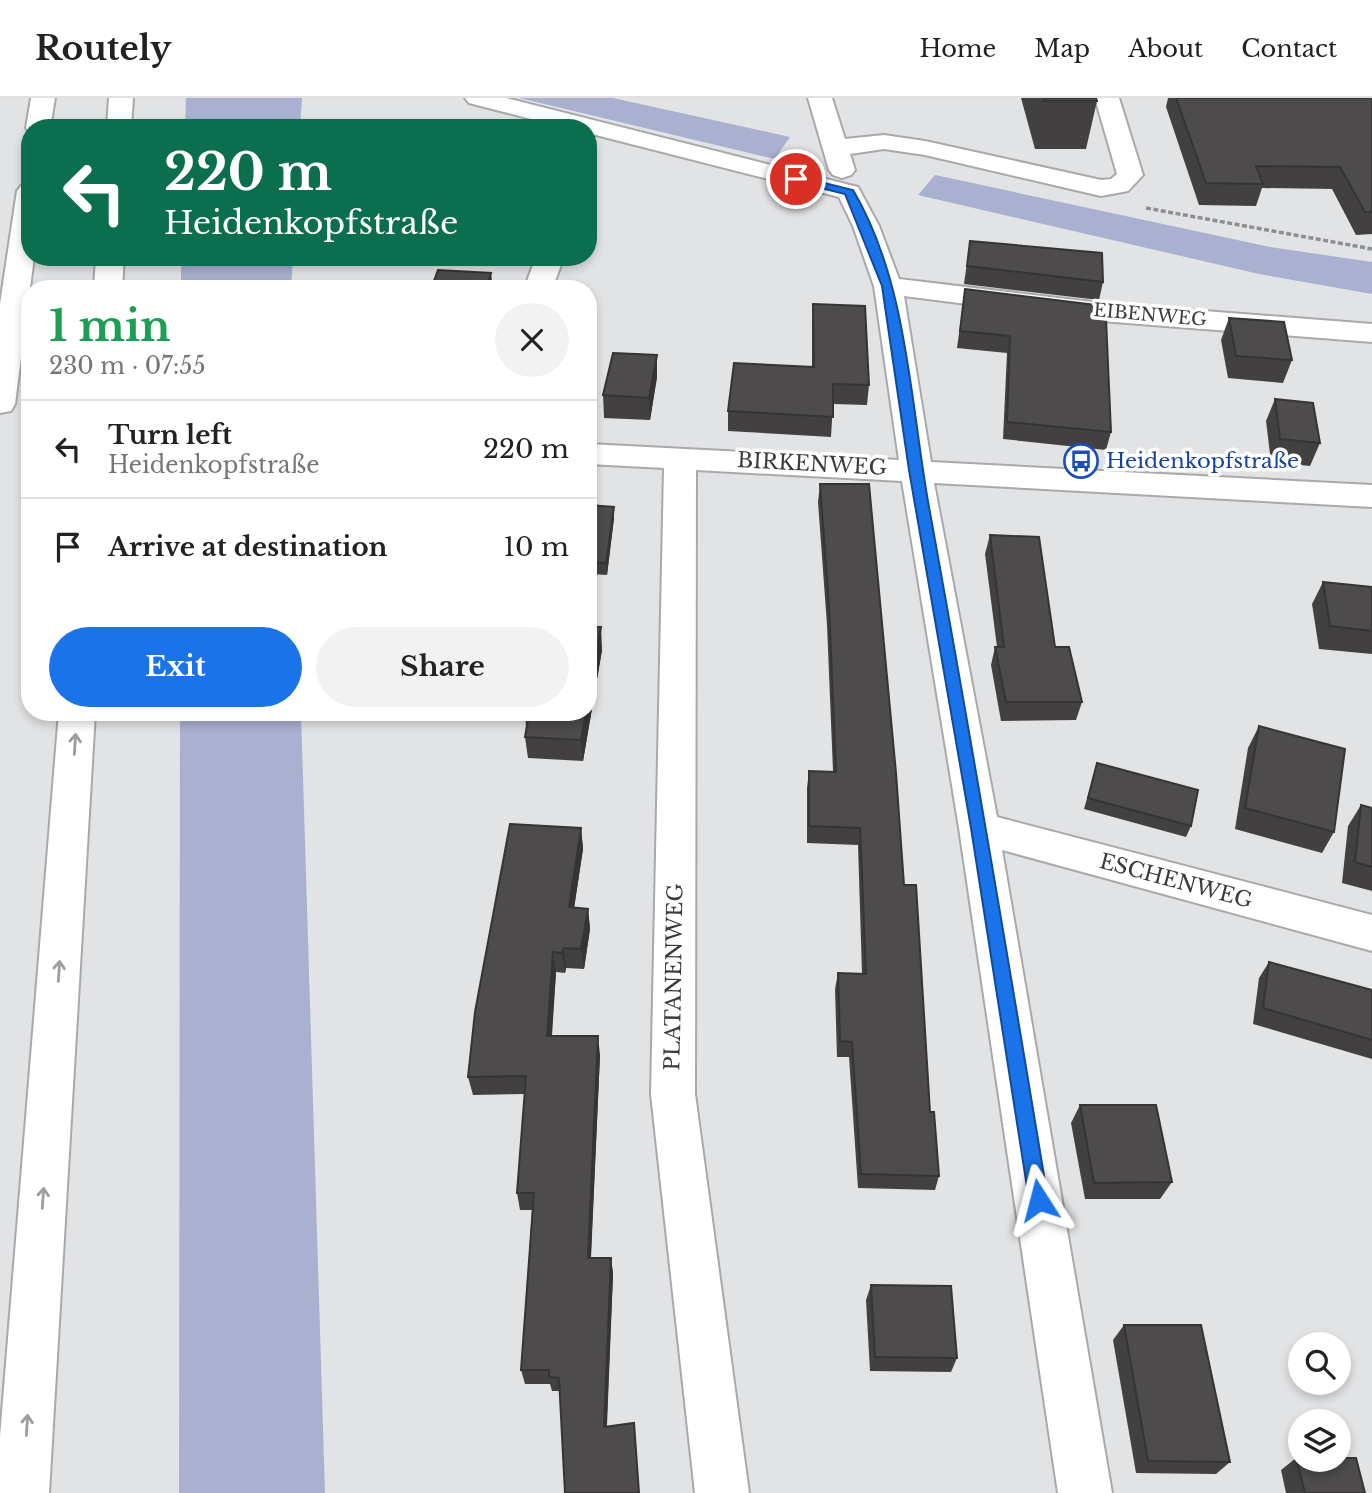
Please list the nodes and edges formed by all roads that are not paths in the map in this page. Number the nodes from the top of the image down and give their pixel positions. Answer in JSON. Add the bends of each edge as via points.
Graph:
{"nodes":[{"id":1,"x":43,"y":98,"type":"edge"},
{"id":2,"x":121,"y":98,"type":"edge"},
{"id":3,"x":477,"y":98,"type":"edge"},
{"id":4,"x":1107,"y":98,"type":"edge"},
{"id":5,"x":822,"y":104,"type":"edge"},
{"id":6,"x":40,"y":119,"type":"edge"},
{"id":7,"x":120,"y":119,"type":"edge"},
{"id":8,"x":542,"y":119,"type":"edge"},
{"id":9,"x":597,"y":133,"type":"edge"},
{"id":10,"x":836,"y":148,"type":"junction"},
{"id":11,"x":849,"y":192,"type":"junction"},
{"id":12,"x":21,"y":255,"type":"edge"},
{"id":13,"x":888,"y":286,"type":"junction"},
{"id":14,"x":1372,"y":333,"type":"edge"},
{"id":15,"x":0,"y":404,"type":"edge"},
{"id":16,"x":597,"y":454,"type":"edge"},
{"id":17,"x":680,"y":457,"type":"junction"},
{"id":18,"x":916,"y":470,"type":"junction"},
{"id":19,"x":1372,"y":496,"type":"edge"},
{"id":20,"x":76,"y":721,"type":"edge"},
{"id":21,"x":979,"y":828,"type":"junction"},
{"id":22,"x":1372,"y":933,"type":"edge"},
{"id":23,"x":22,"y":1493,"type":"edge"},
{"id":24,"x":722,"y":1493,"type":"edge"},
{"id":25,"x":1085,"y":1493,"type":"edge"}],
"edges":[{"from":1,"to":6,"type":"main road"},
{"from":2,"to":7,"type":"main road"},
{"from":3,"to":8,"type":"main road"},
{"from":4,"to":10,"type":"main road","via":[[1130,176],[1119,186],[1101,188],[884,142]]},
{"from":5,"to":10,"type":"main road"},
{"from":9,"to":11,"type":"main road"},
{"from":10,"to":11,"type":"main road"},
{"from":11,"to":13,"type":"main road"},
{"from":12,"to":15,"type":"main road"},
{"from":13,"to":14,"type":"main road","name":"EIBENWEG","via":[[1101,312]]},
{"from":13,"to":18,"type":"main road"},
{"from":16,"to":17,"type":"main road","name":"BIRKENWEG"},
{"from":17,"to":18,"type":"main road","name":"BIRKENWEG"},
{"from":17,"to":24,"type":"main road","name":"PLATANENWEG","via":[[673,1094]]},
{"from":18,"to":19,"type":"main road","name":"BIRKENWEG"},
{"from":18,"to":21,"type":"main road"},
{"from":23,"to":20,"type":"main road","one_way":true},
{"from":21,"to":22,"type":"main road","name":"ESCHENWEG"},
{"from":21,"to":25,"type":"main road"}]}
